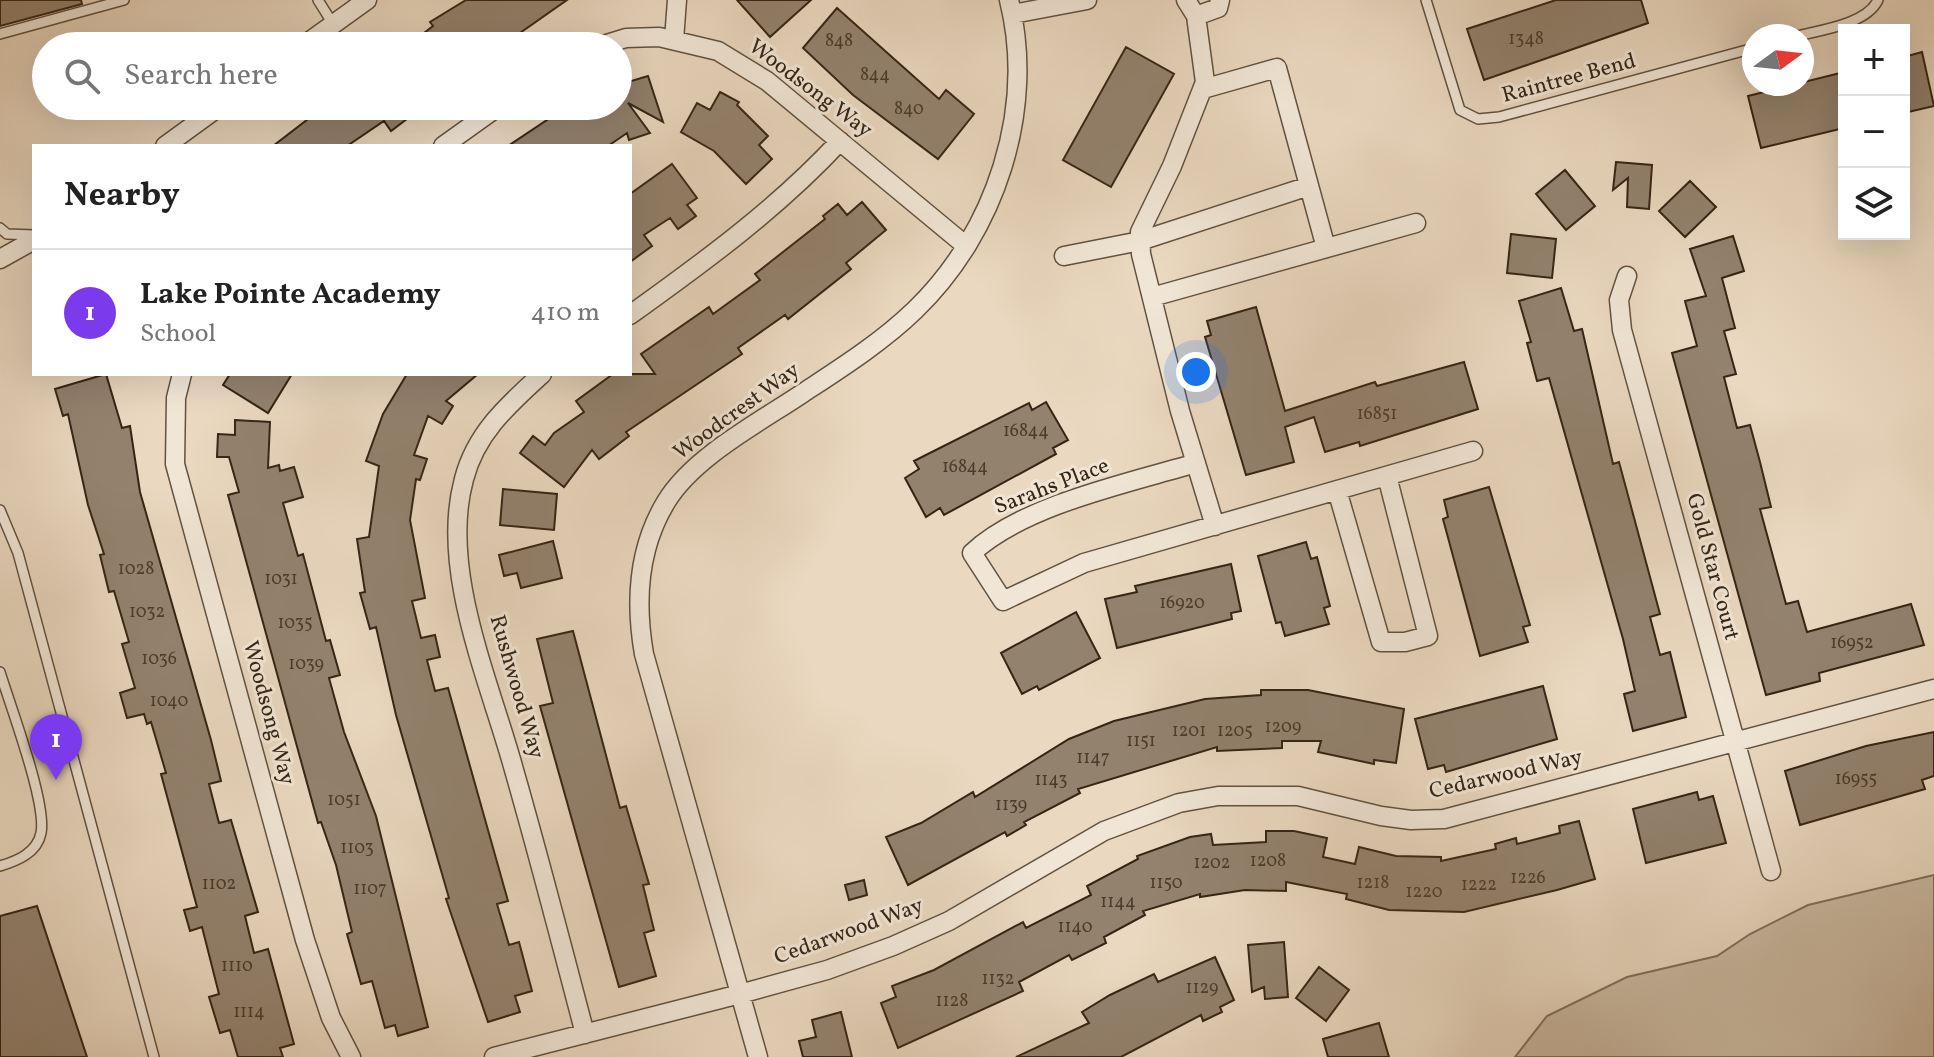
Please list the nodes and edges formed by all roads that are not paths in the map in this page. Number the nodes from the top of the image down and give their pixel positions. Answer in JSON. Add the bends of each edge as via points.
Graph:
{"nodes":[{"id":1,"x":124,"y":0,"type":"edge"},
{"id":2,"x":318,"y":0,"type":"edge"},
{"id":3,"x":367,"y":0,"type":"edge"},
{"id":4,"x":677,"y":0,"type":"edge"},
{"id":5,"x":1087,"y":0,"type":"edge"},
{"id":6,"x":1220,"y":0,"type":"edge"},
{"id":7,"x":1426,"y":0,"type":"edge"},
{"id":8,"x":1878,"y":0,"type":"edge"},
{"id":9,"x":1011,"y":7,"type":"edge"},
{"id":10,"x":1191,"y":8,"type":"edge"},
{"id":11,"x":333,"y":24,"type":"junction"},
{"id":12,"x":1814,"y":31,"type":"edge"},
{"id":13,"x":322,"y":32,"type":"edge"},
{"id":14,"x":0,"y":34,"type":"edge"},
{"id":15,"x":632,"y":38,"type":"edge"},
{"id":16,"x":674,"y":40,"type":"junction"},
{"id":17,"x":1742,"y":51,"type":"edge"},
{"id":18,"x":1203,"y":89,"type":"junction"},
{"id":19,"x":201,"y":120,"type":"edge"},
{"id":20,"x":479,"y":120,"type":"edge"},
{"id":21,"x":840,"y":141,"type":"junction"},
{"id":22,"x":168,"y":144,"type":"edge"},
{"id":23,"x":446,"y":144,"type":"edge"},
{"id":24,"x":1309,"y":186,"type":"junction"},
{"id":25,"x":1416,"y":223,"type":"dead end"},
{"id":26,"x":0,"y":228,"type":"edge"},
{"id":27,"x":32,"y":237,"type":"edge"},
{"id":28,"x":32,"y":238,"type":"edge"},
{"id":29,"x":1140,"y":241,"type":"junction"},
{"id":30,"x":965,"y":245,"type":"junction"},
{"id":31,"x":1326,"y":248,"type":"junction"},
{"id":32,"x":1064,"y":256,"type":"dead end"},
{"id":33,"x":0,"y":259,"type":"edge"},
{"id":34,"x":1627,"y":276,"type":"dead end"},
{"id":35,"x":1152,"y":297,"type":"junction"},
{"id":36,"x":632,"y":314,"type":"edge"},
{"id":37,"x":182,"y":376,"type":"edge"},
{"id":38,"x":540,"y":376,"type":"edge"},
{"id":39,"x":1473,"y":451,"type":"dead end"},
{"id":40,"x":1196,"y":463,"type":"junction"},
{"id":41,"x":1387,"y":476,"type":"junction"},
{"id":42,"x":1337,"y":490,"type":"junction"},
{"id":43,"x":0,"y":510,"type":"edge"},
{"id":44,"x":1215,"y":526,"type":"junction"},
{"id":45,"x":0,"y":672,"type":"edge"},
{"id":46,"x":1934,"y":689,"type":"edge"},
{"id":47,"x":1735,"y":742,"type":"junction"},
{"id":48,"x":0,"y":866,"type":"edge"},
{"id":49,"x":1771,"y":871,"type":"dead end"},
{"id":50,"x":740,"y":994,"type":"junction"},
{"id":51,"x":585,"y":1034,"type":"junction"},
{"id":52,"x":154,"y":1057,"type":"edge"},
{"id":53,"x":351,"y":1057,"type":"edge"},
{"id":54,"x":494,"y":1057,"type":"edge"},
{"id":55,"x":758,"y":1057,"type":"edge"}],
"edges":[{"from":1,"to":14,"type":"lane"},
{"from":2,"to":11,"type":"lane"},
{"from":3,"to":11,"type":"street"},
{"from":4,"to":16,"type":"street"},
{"from":5,"to":9,"type":"street"},
{"from":6,"to":10,"type":"street","via":[[1218,8]]},
{"from":7,"to":17,"type":"lane","name":"Raintree Bend","via":[[1460,110],[1478,119]]},
{"from":8,"to":12,"type":"lane","via":[[1874,9]]},
{"from":9,"to":30,"type":"street","name":"Woodcrest Way","via":[[1018,39],[1013,129],[989,203]]},
{"from":10,"to":18,"type":"street"},
{"from":11,"to":13,"type":"street"},
{"from":15,"to":16,"type":"street","name":"Woodsong Way"},
{"from":16,"to":21,"type":"street","name":"Woodsong Way","via":[[718,51],[767,81]]},
{"from":18,"to":24,"type":"street","via":[[1277,68]]},
{"from":18,"to":29,"type":"street"},
{"from":19,"to":22,"type":"street"},
{"from":20,"to":23,"type":"street"},
{"from":21,"to":30,"type":"street","name":"Woodsong Way"},
{"from":21,"to":36,"type":"street","via":[[765,214]]},
{"from":24,"to":29,"type":"street"},
{"from":24,"to":31,"type":"street"},
{"from":25,"to":31,"type":"street"},
{"from":26,"to":27,"type":"lane"},
{"from":28,"to":33,"type":"street"},
{"from":29,"to":32,"type":"street"},
{"from":29,"to":35,"type":"street"},
{"from":30,"to":50,"type":"street","name":"Woodcrest Way","via":[[916,309],[889,333],[697,468],[666,502],[651,533],[639,590],[644,654]]},
{"from":31,"to":35,"type":"street"},
{"from":34,"to":47,"type":"street","name":"Gold Star Court","via":[[1619,300],[1622,330]]},
{"from":35,"to":40,"type":"street"},
{"from":37,"to":53,"type":"street","name":"Woodsong Way","via":[[175,464],[305,940]]},
{"from":38,"to":51,"type":"street","name":"Rushwood Way","via":[[506,406],[475,449],[458,506],[457,539],[476,639]]},
{"from":39,"to":41,"type":"street","name":"Sarahs Place"},
{"from":40,"to":44,"type":"street"},
{"from":40,"to":44,"type":"street","name":"Sarahs Place","via":[[1074,499],[989,537],[972,553],[1003,601],[1084,563]]},
{"from":41,"to":42,"type":"street","name":"Sarahs Place"},
{"from":41,"to":42,"type":"street","via":[[1428,636],[1381,642]]},
{"from":42,"to":44,"type":"street","name":"Sarahs Place"},
{"from":43,"to":52,"type":"lane","via":[[18,553]]},
{"from":45,"to":48,"type":"lane","via":[[39,806],[41,833],[32,851]]},
{"from":46,"to":47,"type":"street","name":"Cedarwood Way"},
{"from":47,"to":49,"type":"street","name":"Gold Star Court"},
{"from":47,"to":50,"type":"street","name":"Cedarwood Way","via":[[1444,819],[1381,816],[1298,796],[1218,796],[1179,803],[1104,831],[949,921],[893,946]]},
{"from":50,"to":51,"type":"street"},
{"from":50,"to":55,"type":"street","name":"Woodcrest Way"},
{"from":51,"to":54,"type":"street"}]}
